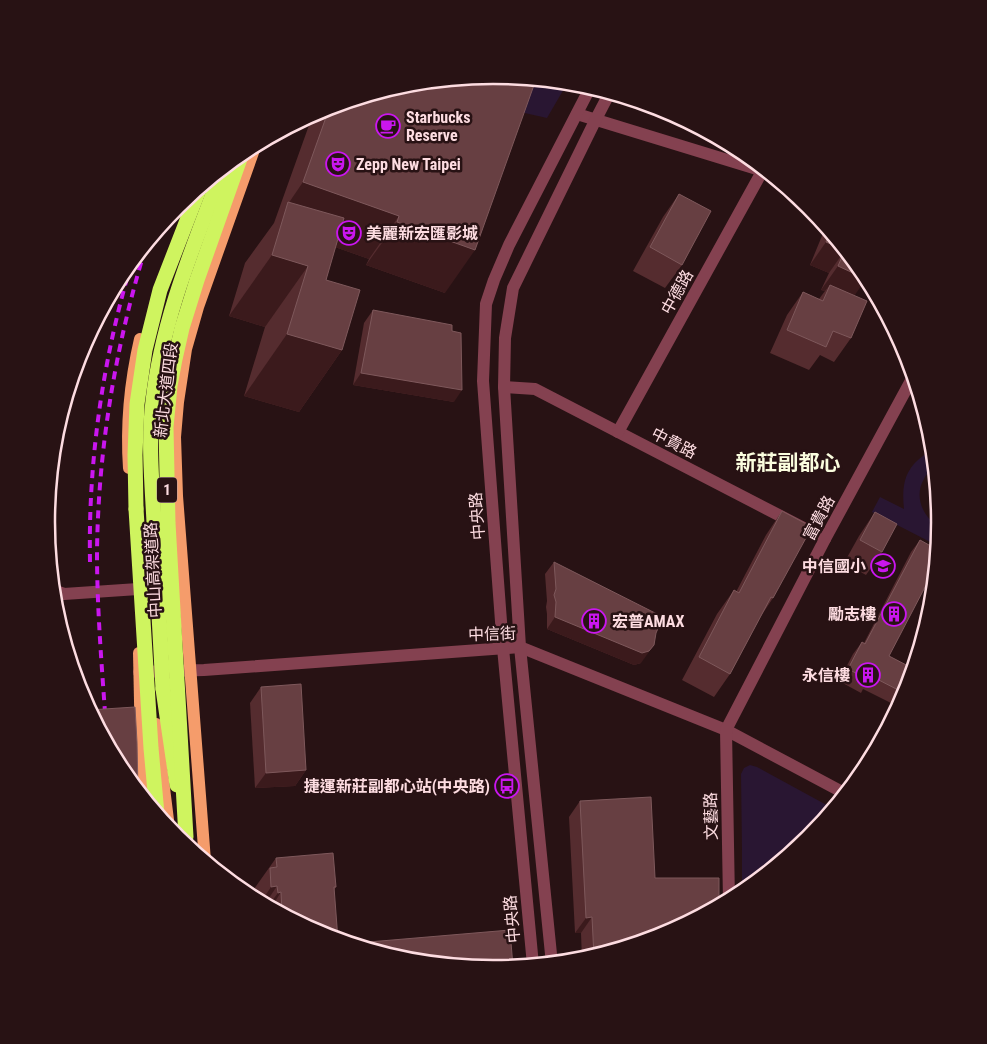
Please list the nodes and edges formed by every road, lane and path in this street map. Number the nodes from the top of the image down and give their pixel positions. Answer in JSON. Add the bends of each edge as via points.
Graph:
{"nodes":[{"id":1,"x":587,"y":94,"type":"edge"},
{"id":2,"x":607,"y":98,"type":"edge"},
{"id":3,"x":577,"y":114,"type":"junction"},
{"id":4,"x":596,"y":119,"type":"junction"},
{"id":5,"x":252,"y":156,"type":"edge"},
{"id":6,"x":237,"y":166,"type":"edge"},
{"id":7,"x":749,"y":166,"type":"edge"},
{"id":8,"x":763,"y":176,"type":"edge"},
{"id":9,"x":218,"y":181,"type":"edge"},
{"id":10,"x":195,"y":201,"type":"edge"},
{"id":11,"x":184,"y":211,"type":"edge"},
{"id":12,"x":504,"y":387,"type":"junction"},
{"id":13,"x":912,"y":393,"type":"edge"},
{"id":14,"x":618,"y":432,"type":"junction"},
{"id":15,"x":180,"y":527,"type":"junction"},
{"id":16,"x":134,"y":534,"type":"junction"},
{"id":17,"x":825,"y":539,"type":"junction"},
{"id":18,"x":138,"y":590,"type":"junction"},
{"id":19,"x":61,"y":593,"type":"edge"},
{"id":20,"x":520,"y":647,"type":"junction"},
{"id":21,"x":504,"y":648,"type":"junction"},
{"id":22,"x":190,"y":670,"type":"junction"},
{"id":23,"x":144,"y":672,"type":"junction"},
{"id":24,"x":726,"y":730,"type":"junction"},
{"id":25,"x":142,"y":784,"type":"edge"},
{"id":26,"x":840,"y":791,"type":"edge"},
{"id":27,"x":156,"y":801,"type":"edge"},
{"id":28,"x":167,"y":814,"type":"edge"},
{"id":29,"x":185,"y":834,"type":"edge"},
{"id":30,"x":186,"y":834,"type":"edge"},
{"id":31,"x":204,"y":852,"type":"edge"},
{"id":32,"x":729,"y":892,"type":"edge"},
{"id":33,"x":551,"y":957,"type":"edge"},
{"id":34,"x":531,"y":959,"type":"edge"}],
"edges":[{"from":1,"to":3,"type":"street","name":"中央路"},
{"from":2,"to":4,"type":"street"},
{"from":3,"to":4,"type":"street"},
{"from":3,"to":21,"type":"street","name":"中央路","via":[[509,245],[486,304],[483,381]]},
{"from":4,"to":7,"type":"street"},
{"from":4,"to":12,"type":"street","via":[[513,288],[505,338]]},
{"from":5,"to":15,"type":"main road","name":"新北大道四段","number":"1","via":[[186,349],[175,437]]},
{"from":6,"to":30,"type":"highway","name":"中山高架道路","number":"1","bridge":true,"via":[[182,328],[174,358],[166,427],[168,523]]},
{"from":8,"to":14,"type":"street","name":"中德路"},
{"from":9,"to":29,"type":"highway","bridge":true,"via":[[170,312],[160,351],[152,410],[151,475],[162,689]]},
{"from":10,"to":27,"type":"highway","name":"中山高架道路","number":"1","bridge":true,"via":[[160,290],[145,350],[137,404],[136,509]]},
{"from":11,"to":16,"type":"main road","name":"新北大道四段","via":[[156,283],[132,385],[128,451]]},
{"from":12,"to":14,"type":"street","name":"中貴路","via":[[535,389]]},
{"from":12,"to":20,"type":"street"},
{"from":13,"to":17,"type":"street","name":"富貴路"},
{"from":14,"to":17,"type":"street","name":"中貴路"},
{"from":15,"to":16,"type":"main road","via":[[173,538],[161,542]]},
{"from":15,"to":22,"type":"main road","name":"新北大道四段","number":"1"},
{"from":16,"to":18,"type":"main road","name":"新北大道四段"},
{"from":17,"to":24,"type":"street","name":"富貴路"},
{"from":18,"to":19,"type":"street"},
{"from":18,"to":23,"type":"main road","name":"新北大道四段","via":[[138,626]]},
{"from":20,"to":21,"type":"street","name":"中信街"},
{"from":20,"to":24,"type":"street","name":"中信街"},
{"from":20,"to":33,"type":"street"},
{"from":21,"to":22,"type":"street","name":"中信街"},
{"from":21,"to":34,"type":"street","name":"中央路"},
{"from":22,"to":23,"type":"street","name":"中信街"},
{"from":22,"to":31,"type":"main road","name":"新北大道四段","number":"1"},
{"from":23,"to":25,"type":"main road","name":"新北大道四段"},
{"from":23,"to":28,"type":"main road","name":"新北大道四段"},
{"from":24,"to":26,"type":"street","name":"中信街"},
{"from":24,"to":32,"type":"street","name":"文藝路"}]}
